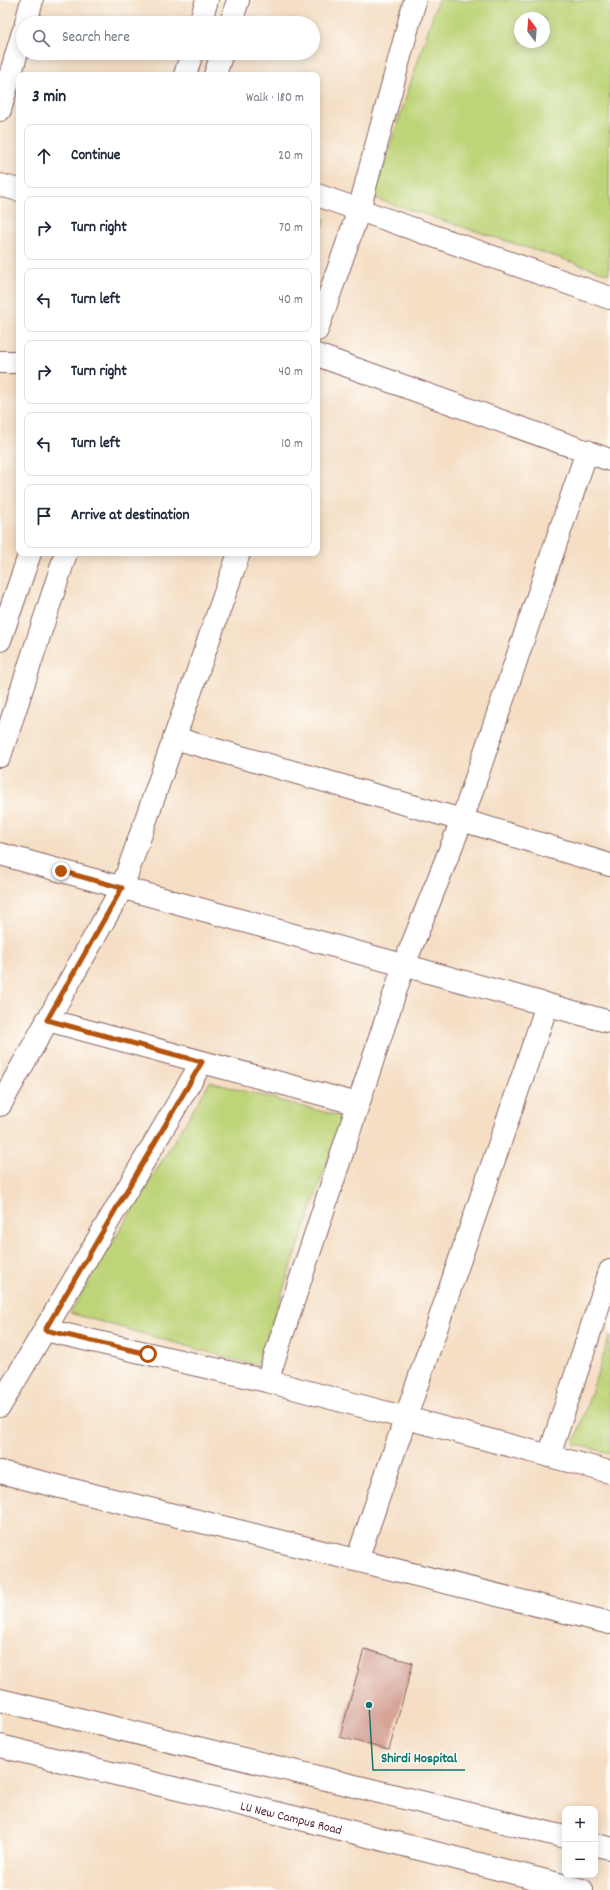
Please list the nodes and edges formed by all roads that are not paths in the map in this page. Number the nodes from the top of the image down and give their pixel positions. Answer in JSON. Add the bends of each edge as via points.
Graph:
{"nodes":[{"id":1,"x":32,"y":0,"type":"edge"},
{"id":2,"x":207,"y":0,"type":"edge"},
{"id":3,"x":238,"y":0,"type":"edge"},
{"id":4,"x":415,"y":0,"type":"edge"},
{"id":5,"x":28,"y":16,"type":"edge"},
{"id":6,"x":202,"y":16,"type":"edge"},
{"id":7,"x":233,"y":16,"type":"edge"},
{"id":8,"x":16,"y":56,"type":"edge"},
{"id":9,"x":190,"y":60,"type":"edge"},
{"id":10,"x":220,"y":60,"type":"edge"},
{"id":11,"x":186,"y":72,"type":"edge"},
{"id":12,"x":216,"y":72,"type":"edge"},
{"id":13,"x":0,"y":110,"type":"edge"},
{"id":14,"x":0,"y":184,"type":"edge"},
{"id":15,"x":16,"y":189,"type":"edge"},
{"id":16,"x":320,"y":196,"type":"edge"},
{"id":17,"x":359,"y":210,"type":"junction"},
{"id":18,"x":610,"y":298,"type":"edge"},
{"id":19,"x":320,"y":321,"type":"edge"},
{"id":20,"x":320,"y":356,"type":"edge"},
{"id":21,"x":0,"y":362,"type":"edge"},
{"id":22,"x":16,"y":362,"type":"edge"},
{"id":23,"x":587,"y":451,"type":"junction"},
{"id":24,"x":610,"y":460,"type":"edge"},
{"id":25,"x":29,"y":556,"type":"edge"},
{"id":26,"x":65,"y":556,"type":"edge"},
{"id":27,"x":238,"y":556,"type":"edge"},
{"id":28,"x":0,"y":640,"type":"edge"},
{"id":29,"x":174,"y":738,"type":"junction"},
{"id":30,"x":0,"y":756,"type":"edge"},
{"id":31,"x":462,"y":820,"type":"junction"},
{"id":32,"x":0,"y":854,"type":"edge"},
{"id":33,"x":608,"y":859,"type":"edge"},
{"id":34,"x":122,"y":888,"type":"junction"},
{"id":35,"x":404,"y":965,"type":"junction"},
{"id":36,"x":547,"y":1005,"type":"junction"},
{"id":37,"x":47,"y":1020,"type":"junction"},
{"id":38,"x":610,"y":1022,"type":"edge"},
{"id":39,"x":202,"y":1062,"type":"junction"},
{"id":40,"x":358,"y":1104,"type":"junction"},
{"id":41,"x":0,"y":1105,"type":"edge"},
{"id":42,"x":610,"y":1271,"type":"edge"},
{"id":43,"x":45,"y":1330,"type":"junction"},
{"id":44,"x":267,"y":1381,"type":"junction"},
{"id":45,"x":0,"y":1406,"type":"edge"},
{"id":46,"x":406,"y":1418,"type":"junction"},
{"id":47,"x":549,"y":1456,"type":"junction"},
{"id":48,"x":0,"y":1472,"type":"edge"},
{"id":49,"x":610,"y":1472,"type":"edge"},
{"id":50,"x":357,"y":1560,"type":"junction"},
{"id":51,"x":610,"y":1623,"type":"edge"},
{"id":52,"x":0,"y":1700,"type":"edge"},
{"id":53,"x":0,"y":1746,"type":"edge"},
{"id":54,"x":562,"y":1836,"type":"edge"},
{"id":55,"x":598,"y":1846,"type":"edge"},
{"id":56,"x":610,"y":1848,"type":"edge"},
{"id":57,"x":582,"y":1890,"type":"edge"}],
"edges":[{"from":1,"to":5,"type":"street"},
{"from":2,"to":6,"type":"street"},
{"from":3,"to":7,"type":"street"},
{"from":4,"to":17,"type":"street"},
{"from":8,"to":13,"type":"street"},
{"from":9,"to":11,"type":"street"},
{"from":10,"to":12,"type":"street"},
{"from":14,"to":15,"type":"street"},
{"from":16,"to":17,"type":"street"},
{"from":17,"to":18,"type":"street"},
{"from":17,"to":19,"type":"street"},
{"from":20,"to":23,"type":"street"},
{"from":21,"to":22,"type":"street"},
{"from":23,"to":24,"type":"street"},
{"from":23,"to":31,"type":"street"},
{"from":25,"to":28,"type":"street"},
{"from":26,"to":30,"type":"street"},
{"from":27,"to":29,"type":"street"},
{"from":29,"to":31,"type":"street"},
{"from":29,"to":34,"type":"street"},
{"from":31,"to":33,"type":"street"},
{"from":31,"to":35,"type":"street"},
{"from":32,"to":34,"type":"street"},
{"from":34,"to":35,"type":"street"},
{"from":34,"to":37,"type":"street"},
{"from":35,"to":36,"type":"street"},
{"from":35,"to":40,"type":"street"},
{"from":36,"to":38,"type":"street"},
{"from":36,"to":46,"type":"street"},
{"from":37,"to":39,"type":"street"},
{"from":37,"to":41,"type":"street"},
{"from":39,"to":40,"type":"street"},
{"from":39,"to":43,"type":"street"},
{"from":40,"to":44,"type":"street"},
{"from":42,"to":47,"type":"street"},
{"from":43,"to":44,"type":"street"},
{"from":43,"to":45,"type":"street"},
{"from":44,"to":46,"type":"street"},
{"from":46,"to":47,"type":"street"},
{"from":46,"to":50,"type":"street"},
{"from":47,"to":49,"type":"street"},
{"from":48,"to":50,"type":"street"},
{"from":50,"to":51,"type":"street"},
{"from":52,"to":54,"type":"street"},
{"from":53,"to":57,"type":"street","name":"LU New Campus Road"},
{"from":55,"to":56,"type":"street"}]}
